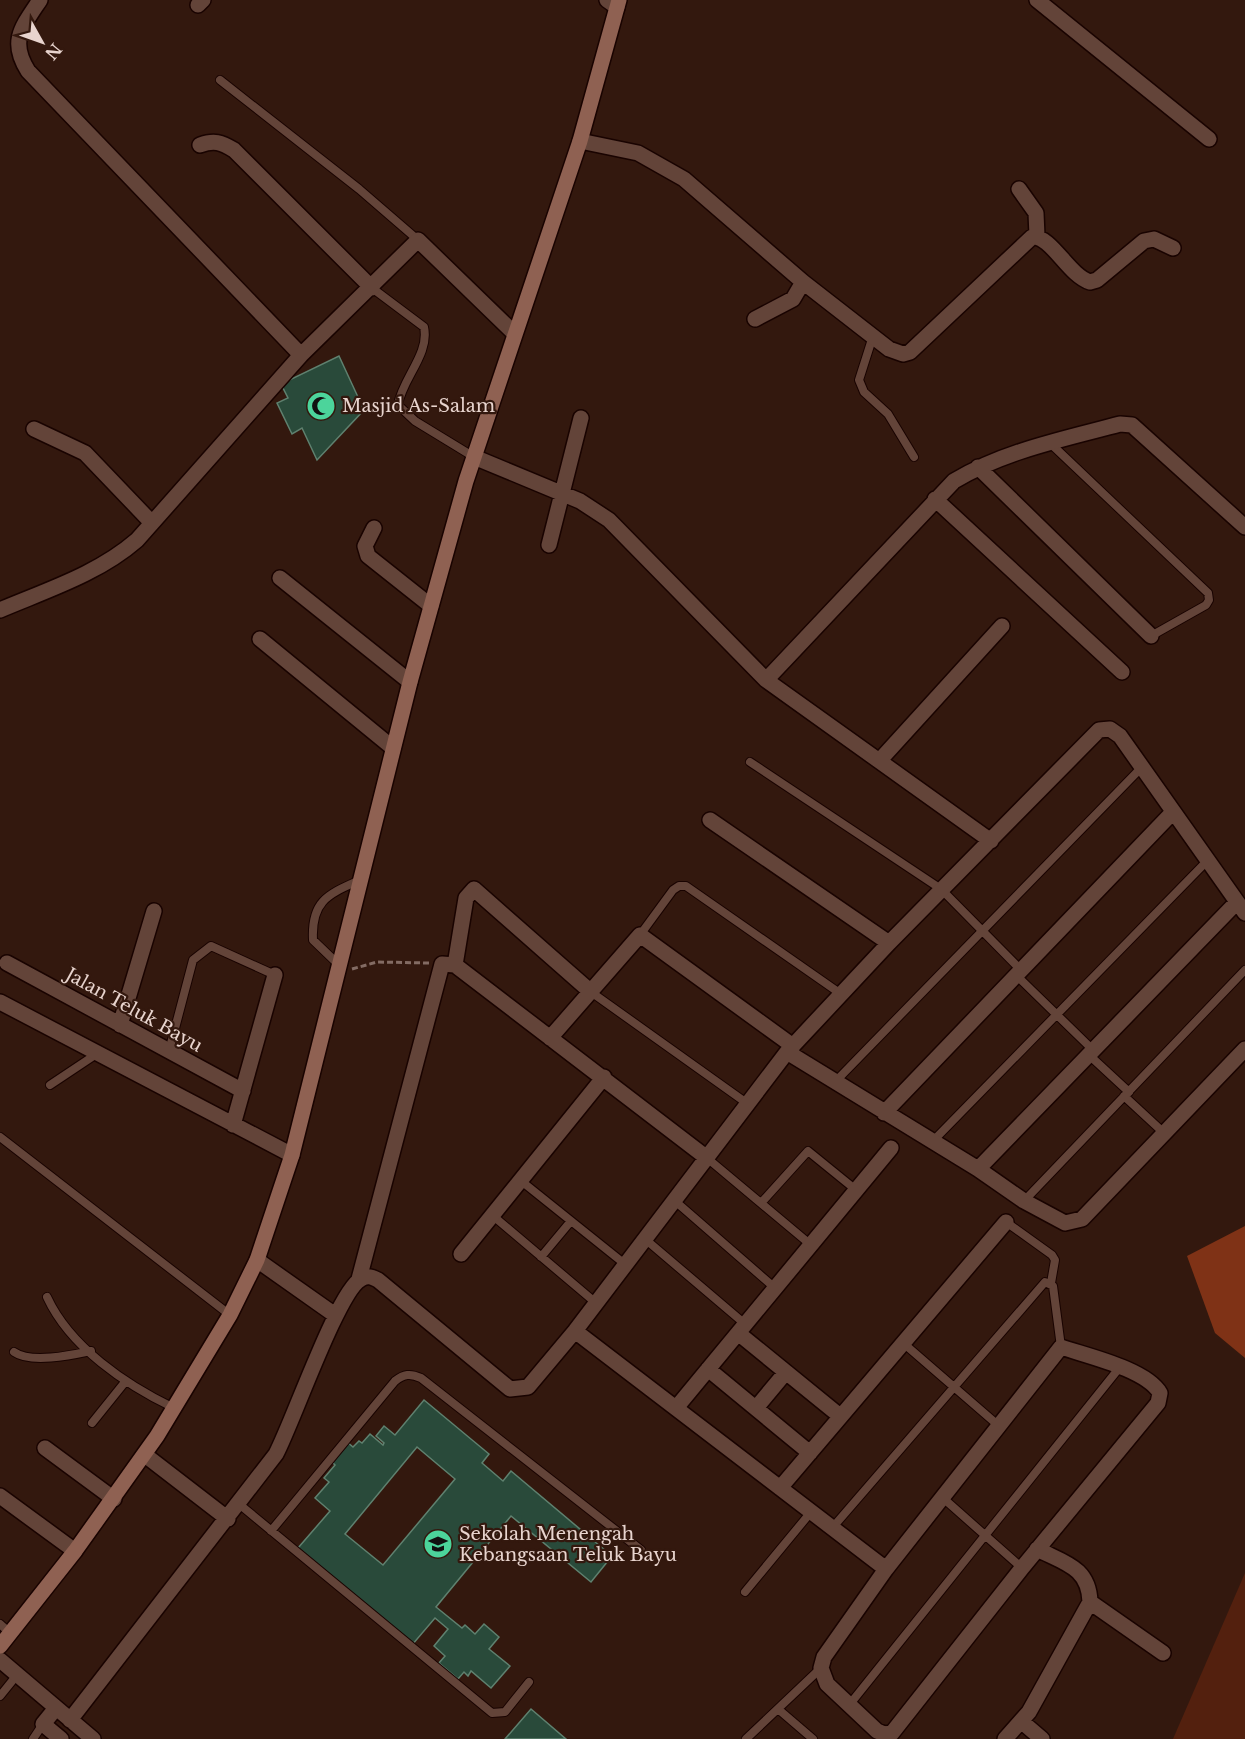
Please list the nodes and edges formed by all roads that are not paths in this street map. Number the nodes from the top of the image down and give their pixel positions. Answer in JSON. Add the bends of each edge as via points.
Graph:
{"nodes":[{"id":1,"x":40,"y":0,"type":"edge"},
{"id":2,"x":1036,"y":0,"type":"edge"},
{"id":3,"x":614,"y":2,"type":"edge"},
{"id":4,"x":220,"y":80,"type":"dead end"},
{"id":5,"x":1209,"y":139,"type":"dead end"},
{"id":6,"x":580,"y":141,"type":"junction"},
{"id":7,"x":200,"y":144,"type":"dead end"},
{"id":8,"x":1019,"y":189,"type":"dead end"},
{"id":9,"x":1037,"y":236,"type":"junction"},
{"id":10,"x":418,"y":240,"type":"junction"},
{"id":11,"x":1173,"y":248,"type":"dead end"},
{"id":12,"x":803,"y":282,"type":"junction"},
{"id":13,"x":372,"y":288,"type":"junction"},
{"id":14,"x":755,"y":319,"type":"dead end"},
{"id":15,"x":514,"y":333,"type":"junction"},
{"id":16,"x":873,"y":336,"type":"junction"},
{"id":17,"x":301,"y":355,"type":"junction"},
{"id":18,"x":581,"y":418,"type":"dead end"},
{"id":19,"x":34,"y":429,"type":"dead end"},
{"id":20,"x":1050,"y":443,"type":"junction"},
{"id":21,"x":474,"y":457,"type":"junction"},
{"id":22,"x":914,"y":457,"type":"dead end"},
{"id":23,"x":978,"y":467,"type":"junction"},
{"id":24,"x":563,"y":494,"type":"junction"},
{"id":25,"x":935,"y":499,"type":"junction"},
{"id":26,"x":152,"y":523,"type":"junction"},
{"id":27,"x":1245,"y":527,"type":"edge"},
{"id":28,"x":374,"y":528,"type":"dead end"},
{"id":29,"x":549,"y":545,"type":"dead end"},
{"id":30,"x":280,"y":578,"type":"dead end"},
{"id":31,"x":431,"y":606,"type":"junction"},
{"id":32,"x":0,"y":610,"type":"edge"},
{"id":33,"x":1002,"y":626,"type":"dead end"},
{"id":34,"x":1151,"y":636,"type":"joint"},
{"id":35,"x":260,"y":639,"type":"dead end"},
{"id":36,"x":1122,"y":672,"type":"dead end"},
{"id":37,"x":766,"y":681,"type":"junction"},
{"id":38,"x":410,"y":682,"type":"junction"},
{"id":39,"x":393,"y":748,"type":"junction"},
{"id":40,"x":880,"y":760,"type":"junction"},
{"id":41,"x":750,"y":762,"type":"dead end"},
{"id":42,"x":1142,"y":767,"type":"junction"},
{"id":43,"x":1173,"y":812,"type":"junction"},
{"id":44,"x":710,"y":820,"type":"dead end"},
{"id":45,"x":991,"y":841,"type":"junction"},
{"id":46,"x":1208,"y":860,"type":"junction"},
{"id":47,"x":360,"y":880,"type":"junction"},
{"id":48,"x":940,"y":890,"type":"junction"},
{"id":49,"x":1241,"y":907,"type":"edge"},
{"id":50,"x":154,"y":911,"type":"dead end"},
{"id":51,"x":983,"y":930,"type":"junction"},
{"id":52,"x":640,"y":934,"type":"junction"},
{"id":53,"x":889,"y":943,"type":"junction"},
{"id":54,"x":7,"y":963,"type":"dead end"},
{"id":55,"x":455,"y":964,"type":"junction"},
{"id":56,"x":338,"y":970,"type":"junction"},
{"id":57,"x":1245,"y":970,"type":"edge"},
{"id":58,"x":1018,"y":972,"type":"junction"},
{"id":59,"x":274,"y":975,"type":"joint"},
{"id":60,"x":591,"y":992,"type":"junction"},
{"id":61,"x":842,"y":994,"type":"junction"},
{"id":62,"x":0,"y":1002,"type":"edge"},
{"id":63,"x":1056,"y":1015,"type":"junction"},
{"id":64,"x":120,"y":1024,"type":"junction"},
{"id":65,"x":550,"y":1038,"type":"junction"},
{"id":66,"x":790,"y":1049,"type":"junction"},
{"id":67,"x":1245,"y":1049,"type":"edge"},
{"id":68,"x":169,"y":1051,"type":"junction"},
{"id":69,"x":1091,"y":1052,"type":"junction"},
{"id":70,"x":98,"y":1053,"type":"junction"},
{"id":71,"x":604,"y":1077,"type":"junction"},
{"id":72,"x":836,"y":1082,"type":"junction"},
{"id":73,"x":50,"y":1085,"type":"dead end"},
{"id":74,"x":243,"y":1091,"type":"junction"},
{"id":75,"x":1126,"y":1094,"type":"junction"},
{"id":76,"x":748,"y":1104,"type":"junction"},
{"id":77,"x":884,"y":1113,"type":"junction"},
{"id":78,"x":233,"y":1125,"type":"junction"},
{"id":79,"x":1164,"y":1133,"type":"junction"},
{"id":80,"x":0,"y":1137,"type":"edge"},
{"id":81,"x":932,"y":1143,"type":"junction"},
{"id":82,"x":891,"y":1148,"type":"dead end"},
{"id":83,"x":292,"y":1155,"type":"junction"},
{"id":84,"x":707,"y":1158,"type":"junction"},
{"id":85,"x":978,"y":1169,"type":"junction"},
{"id":86,"x":520,"y":1180,"type":"junction"},
{"id":87,"x":856,"y":1190,"type":"junction"},
{"id":88,"x":675,"y":1201,"type":"junction"},
{"id":89,"x":1024,"y":1201,"type":"junction"},
{"id":90,"x":761,"y":1203,"type":"junction"},
{"id":91,"x":492,"y":1215,"type":"junction"},
{"id":92,"x":571,"y":1221,"type":"junction"},
{"id":93,"x":1006,"y":1222,"type":"joint"},
{"id":94,"x":645,"y":1239,"type":"junction"},
{"id":95,"x":811,"y":1245,"type":"junction"},
{"id":96,"x":461,"y":1254,"type":"dead end"},
{"id":97,"x":542,"y":1257,"type":"junction"},
{"id":98,"x":257,"y":1260,"type":"junction"},
{"id":99,"x":626,"y":1265,"type":"junction"},
{"id":100,"x":359,"y":1280,"type":"junction"},
{"id":101,"x":1051,"y":1283,"type":"junction"},
{"id":102,"x":775,"y":1288,"type":"junction"},
{"id":103,"x":47,"y":1297,"type":"dead end"},
{"id":104,"x":596,"y":1303,"type":"junction"},
{"id":105,"x":231,"y":1315,"type":"junction"},
{"id":106,"x":335,"y":1315,"type":"junction"},
{"id":107,"x":742,"y":1328,"type":"junction"},
{"id":108,"x":575,"y":1331,"type":"junction"},
{"id":109,"x":902,"y":1342,"type":"junction"},
{"id":110,"x":1061,"y":1347,"type":"junction"},
{"id":111,"x":91,"y":1351,"type":"junction"},
{"id":112,"x":14,"y":1352,"type":"dead end"},
{"id":113,"x":1120,"y":1367,"type":"junction"},
{"id":114,"x":708,"y":1369,"type":"junction"},
{"id":115,"x":786,"y":1372,"type":"junction"},
{"id":116,"x":125,"y":1382,"type":"junction"},
{"id":117,"x":953,"y":1388,"type":"junction"},
{"id":118,"x":174,"y":1408,"type":"junction"},
{"id":119,"x":676,"y":1408,"type":"junction"},
{"id":120,"x":756,"y":1408,"type":"junction"},
{"id":121,"x":840,"y":1416,"type":"junction"},
{"id":122,"x":92,"y":1423,"type":"dead end"},
{"id":123,"x":999,"y":1426,"type":"junction"},
{"id":124,"x":45,"y":1448,"type":"dead end"},
{"id":125,"x":810,"y":1453,"type":"junction"},
{"id":126,"x":145,"y":1455,"type":"junction"},
{"id":127,"x":780,"y":1488,"type":"junction"},
{"id":128,"x":0,"y":1496,"type":"edge"},
{"id":129,"x":943,"y":1498,"type":"junction"},
{"id":130,"x":114,"y":1499,"type":"junction"},
{"id":131,"x":239,"y":1504,"type":"junction"},
{"id":132,"x":812,"y":1512,"type":"junction"},
{"id":133,"x":228,"y":1519,"type":"junction"},
{"id":134,"x":833,"y":1527,"type":"junction"},
{"id":135,"x":271,"y":1532,"type":"junction"},
{"id":136,"x":985,"y":1535,"type":"junction"},
{"id":137,"x":1037,"y":1549,"type":"junction"},
{"id":138,"x":641,"y":1550,"type":"dead end"},
{"id":139,"x":75,"y":1551,"type":"junction"},
{"id":140,"x":1022,"y":1568,"type":"junction"},
{"id":141,"x":885,"y":1569,"type":"junction"},
{"id":142,"x":745,"y":1592,"type":"dead end"},
{"id":143,"x":1090,"y":1602,"type":"junction"},
{"id":144,"x":5,"y":1629,"type":"edge"},
{"id":145,"x":0,"y":1646,"type":"edge"},
{"id":146,"x":1163,"y":1653,"type":"dead end"},
{"id":147,"x":0,"y":1660,"type":"edge"},
{"id":148,"x":821,"y":1668,"type":"junction"},
{"id":149,"x":17,"y":1675,"type":"junction"},
{"id":150,"x":529,"y":1682,"type":"dead end"},
{"id":151,"x":0,"y":1696,"type":"edge"},
{"id":152,"x":50,"y":1703,"type":"junction"},
{"id":153,"x":850,"y":1704,"type":"junction"},
{"id":154,"x":778,"y":1709,"type":"junction"},
{"id":155,"x":70,"y":1720,"type":"junction"},
{"id":156,"x":1021,"y":1721,"type":"junction"},
{"id":157,"x":38,"y":1731,"type":"edge"},
{"id":158,"x":61,"y":1739,"type":"edge"},
{"id":159,"x":93,"y":1739,"type":"edge"},
{"id":160,"x":746,"y":1739,"type":"edge"},
{"id":161,"x":813,"y":1739,"type":"edge"},
{"id":162,"x":1005,"y":1739,"type":"edge"},
{"id":163,"x":1042,"y":1739,"type":"edge"}],
"edges":[{"from":1,"to":17,"type":"street","via":[[21,27],[17,46],[28,71]]},
{"from":2,"to":5,"type":"street"},
{"from":3,"to":6,"type":"main road"},
{"from":4,"to":10,"type":"lane"},
{"from":6,"to":12,"type":"street","via":[[638,153],[684,179]]},
{"from":6,"to":15,"type":"main road"},
{"from":7,"to":13,"type":"street","via":[[224,143],[234,150]]},
{"from":8,"to":9,"type":"street","via":[[1036,213]]},
{"from":9,"to":11,"type":"street","via":[[1077,276],[1090,282],[1144,241],[1154,239]]},
{"from":9,"to":16,"type":"street","via":[[1028,239],[910,352],[896,352]]},
{"from":10,"to":13,"type":"street"},
{"from":10,"to":15,"type":"street"},
{"from":12,"to":14,"type":"street","via":[[793,299]]},
{"from":12,"to":16,"type":"street"},
{"from":13,"to":17,"type":"street"},
{"from":13,"to":21,"type":"lane","via":[[424,327],[426,335],[398,405],[415,421]]},
{"from":15,"to":21,"type":"main road"},
{"from":16,"to":22,"type":"lane","via":[[859,380],[861,387],[888,414]]},
{"from":17,"to":26,"type":"street"},
{"from":18,"to":24,"type":"street"},
{"from":19,"to":26,"type":"street","via":[[85,453]]},
{"from":20,"to":23,"type":"street"},
{"from":20,"to":27,"type":"street","via":[[1120,424],[1132,425]]},
{"from":20,"to":34,"type":"lane","via":[[1208,592],[1206,605]]},
{"from":21,"to":24,"type":"street"},
{"from":21,"to":31,"type":"main road"},
{"from":23,"to":25,"type":"street","via":[[954,481]]},
{"from":23,"to":34,"type":"street"},
{"from":24,"to":29,"type":"street"},
{"from":24,"to":37,"type":"street","via":[[609,520]]},
{"from":25,"to":36,"type":"street"},
{"from":25,"to":37,"type":"street"},
{"from":26,"to":32,"type":"street","via":[[110,561]]},
{"from":28,"to":31,"type":"street","via":[[365,546],[368,556]]},
{"from":30,"to":38,"type":"street"},
{"from":31,"to":38,"type":"main road"},
{"from":33,"to":40,"type":"street"},
{"from":35,"to":39,"type":"street"},
{"from":37,"to":40,"type":"street"},
{"from":38,"to":39,"type":"main road"},
{"from":39,"to":47,"type":"main road"},
{"from":40,"to":45,"type":"street"},
{"from":41,"to":48,"type":"lane"},
{"from":42,"to":43,"type":"street"},
{"from":42,"to":45,"type":"street","via":[[1120,736],[1110,729],[1099,730]]},
{"from":42,"to":51,"type":"lane"},
{"from":43,"to":46,"type":"street"},
{"from":43,"to":58,"type":"street"},
{"from":44,"to":53,"type":"street"},
{"from":45,"to":48,"type":"street"},
{"from":46,"to":49,"type":"street"},
{"from":46,"to":63,"type":"lane"},
{"from":47,"to":56,"type":"main road"},
{"from":47,"to":56,"type":"lane","via":[[329,893],[319,906],[313,940]]},
{"from":48,"to":51,"type":"lane"},
{"from":48,"to":53,"type":"street"},
{"from":49,"to":69,"type":"street"},
{"from":50,"to":64,"type":"street"},
{"from":51,"to":58,"type":"lane"},
{"from":51,"to":72,"type":"lane"},
{"from":52,"to":60,"type":"street"},
{"from":52,"to":61,"type":"lane","via":[[674,890],[686,886]]},
{"from":52,"to":66,"type":"street"},
{"from":53,"to":61,"type":"street"},
{"from":54,"to":64,"type":"street","name":"Jalan Teluk Bayu"},
{"from":55,"to":60,"type":"street","via":[[466,898],[474,889]]},
{"from":55,"to":65,"type":"street"},
{"from":55,"to":100,"type":"street","via":[[442,964]]},
{"from":56,"to":83,"type":"main road"},
{"from":57,"to":75,"type":"lane"},
{"from":58,"to":63,"type":"lane"},
{"from":58,"to":77,"type":"street"},
{"from":59,"to":68,"type":"lane","via":[[211,946],[202,950],[193,960]]},
{"from":59,"to":74,"type":"street"},
{"from":60,"to":65,"type":"street"},
{"from":60,"to":76,"type":"lane"},
{"from":61,"to":66,"type":"street"},
{"from":62,"to":70,"type":"street"},
{"from":63,"to":69,"type":"lane"},
{"from":63,"to":81,"type":"lane"},
{"from":64,"to":68,"type":"street","name":"Jalan Teluk Bayu"},
{"from":65,"to":71,"type":"street"},
{"from":66,"to":72,"type":"street"},
{"from":66,"to":76,"type":"street"},
{"from":67,"to":79,"type":"street"},
{"from":68,"to":74,"type":"street","name":"Jalan Teluk Bayu"},
{"from":69,"to":75,"type":"lane"},
{"from":69,"to":85,"type":"street"},
{"from":70,"to":73,"type":"lane"},
{"from":70,"to":78,"type":"street"},
{"from":71,"to":84,"type":"street"},
{"from":71,"to":86,"type":"street"},
{"from":72,"to":77,"type":"street"},
{"from":74,"to":78,"type":"street"},
{"from":75,"to":79,"type":"lane"},
{"from":75,"to":89,"type":"lane"},
{"from":76,"to":84,"type":"street"},
{"from":77,"to":81,"type":"street"},
{"from":78,"to":83,"type":"street"},
{"from":79,"to":89,"type":"street","via":[[1082,1219],[1065,1223]]},
{"from":80,"to":105,"type":"lane"},
{"from":81,"to":85,"type":"street"},
{"from":82,"to":87,"type":"street"},
{"from":83,"to":98,"type":"main road"},
{"from":84,"to":88,"type":"street"},
{"from":84,"to":90,"type":"lane"},
{"from":85,"to":89,"type":"street"},
{"from":86,"to":91,"type":"street"},
{"from":86,"to":92,"type":"lane"},
{"from":87,"to":90,"type":"lane","via":[[808,1151]]},
{"from":87,"to":95,"type":"street"},
{"from":88,"to":94,"type":"street"},
{"from":88,"to":102,"type":"lane"},
{"from":90,"to":95,"type":"lane"},
{"from":91,"to":96,"type":"street"},
{"from":91,"to":97,"type":"lane"},
{"from":92,"to":97,"type":"lane"},
{"from":92,"to":99,"type":"lane"},
{"from":93,"to":101,"type":"lane","via":[[1055,1260]]},
{"from":93,"to":109,"type":"street"},
{"from":94,"to":99,"type":"street"},
{"from":94,"to":107,"type":"lane"},
{"from":95,"to":102,"type":"street"},
{"from":97,"to":104,"type":"lane"},
{"from":98,"to":105,"type":"main road"},
{"from":98,"to":106,"type":"street"},
{"from":99,"to":104,"type":"street"},
{"from":100,"to":106,"type":"street"},
{"from":100,"to":108,"type":"street","via":[[369,1276],[378,1280],[510,1389],[528,1388]]},
{"from":101,"to":110,"type":"lane"},
{"from":101,"to":117,"type":"lane","via":[[1040,1285]]},
{"from":102,"to":107,"type":"street"},
{"from":103,"to":111,"type":"lane","via":[[62,1325]]},
{"from":104,"to":108,"type":"street"},
{"from":105,"to":118,"type":"main road"},
{"from":106,"to":131,"type":"street","via":[[286,1436]]},
{"from":107,"to":114,"type":"street"},
{"from":107,"to":115,"type":"street"},
{"from":108,"to":119,"type":"street"},
{"from":109,"to":117,"type":"lane"},
{"from":109,"to":121,"type":"street"},
{"from":110,"to":113,"type":"street"},
{"from":110,"to":123,"type":"street"},
{"from":111,"to":112,"type":"lane","via":[[42,1357]]},
{"from":111,"to":116,"type":"lane"},
{"from":113,"to":136,"type":"lane"},
{"from":113,"to":137,"type":"street","via":[[1152,1382],[1160,1393],[1158,1402]]},
{"from":114,"to":119,"type":"street"},
{"from":114,"to":120,"type":"street"},
{"from":115,"to":120,"type":"street"},
{"from":115,"to":121,"type":"street"},
{"from":116,"to":118,"type":"lane"},
{"from":116,"to":122,"type":"lane"},
{"from":117,"to":123,"type":"lane"},
{"from":117,"to":134,"type":"lane"},
{"from":118,"to":126,"type":"main road"},
{"from":119,"to":127,"type":"street"},
{"from":120,"to":125,"type":"street"},
{"from":121,"to":125,"type":"street"},
{"from":123,"to":129,"type":"street"},
{"from":124,"to":130,"type":"street"},
{"from":125,"to":127,"type":"street"},
{"from":126,"to":130,"type":"main road"},
{"from":126,"to":133,"type":"street"},
{"from":127,"to":132,"type":"street"},
{"from":128,"to":139,"type":"street"},
{"from":129,"to":136,"type":"lane"},
{"from":129,"to":141,"type":"street"},
{"from":130,"to":139,"type":"main road"},
{"from":131,"to":133,"type":"street"},
{"from":131,"to":135,"type":"lane"},
{"from":132,"to":134,"type":"street"},
{"from":132,"to":142,"type":"lane"},
{"from":133,"to":155,"type":"street"},
{"from":134,"to":141,"type":"street"},
{"from":135,"to":138,"type":"lane","via":[[395,1381],[412,1374]]},
{"from":135,"to":150,"type":"lane","via":[[492,1713],[505,1712]]},
{"from":136,"to":140,"type":"lane"},
{"from":136,"to":153,"type":"lane"},
{"from":137,"to":140,"type":"street"},
{"from":137,"to":143,"type":"street","via":[[1077,1569],[1089,1589]]},
{"from":139,"to":144,"type":"main road"},
{"from":140,"to":153,"type":"street","via":[[892,1733],[877,1731]]},
{"from":141,"to":148,"type":"street","via":[[824,1657]]},
{"from":143,"to":146,"type":"street"},
{"from":143,"to":156,"type":"street","via":[[1041,1693]]},
{"from":144,"to":145,"type":"main road"},
{"from":147,"to":149,"type":"street"},
{"from":148,"to":153,"type":"street","via":[[827,1684]]},
{"from":148,"to":154,"type":"lane"},
{"from":149,"to":151,"type":"lane"},
{"from":149,"to":152,"type":"street"},
{"from":152,"to":155,"type":"street"},
{"from":152,"to":157,"type":"street"},
{"from":154,"to":160,"type":"lane"},
{"from":154,"to":161,"type":"lane"},
{"from":155,"to":159,"type":"street"},
{"from":156,"to":162,"type":"street"},
{"from":156,"to":163,"type":"street"},
{"from":157,"to":158,"type":"street"}]}
